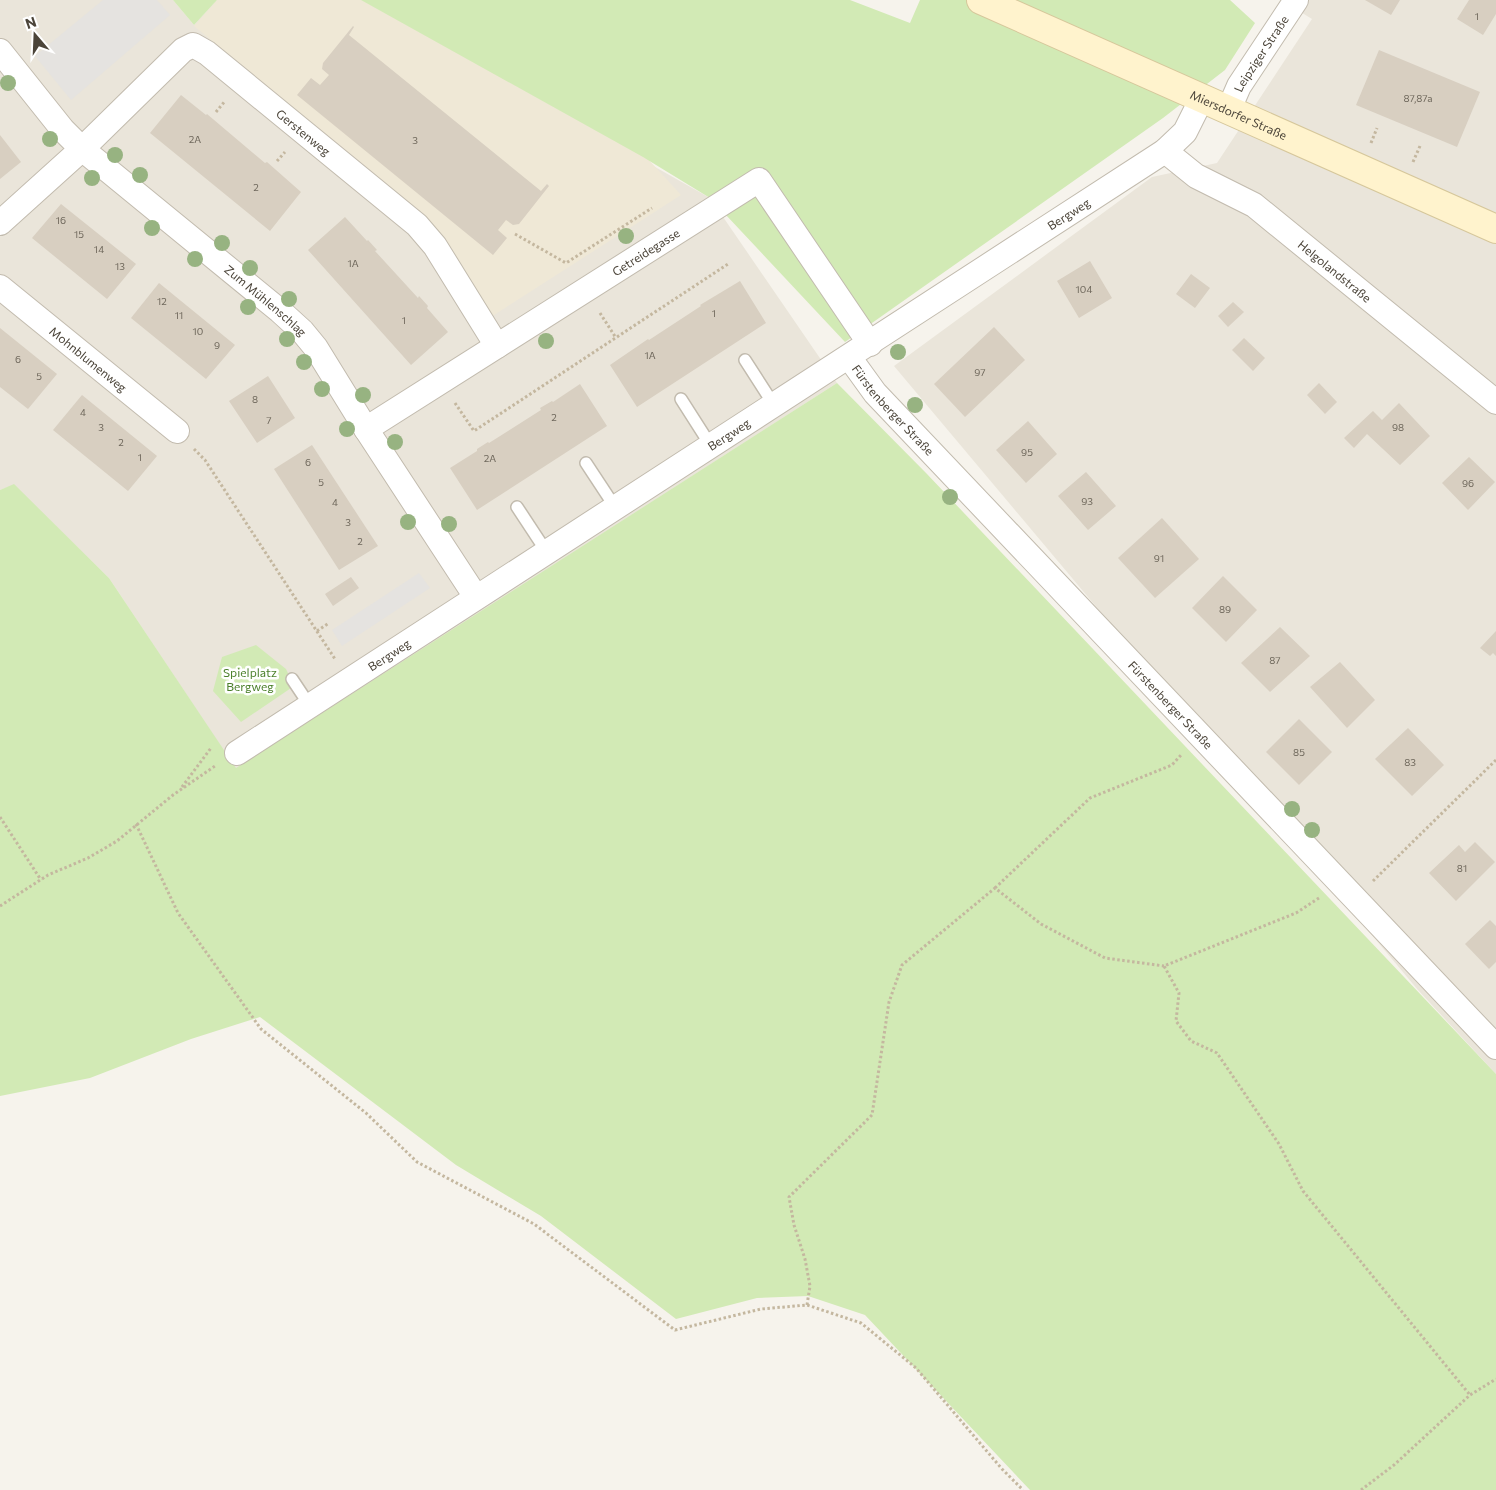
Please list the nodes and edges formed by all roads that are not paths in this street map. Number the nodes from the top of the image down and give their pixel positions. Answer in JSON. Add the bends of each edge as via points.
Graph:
{"nodes":[{"id":1,"x":981,"y":0,"type":"edge"},
{"id":2,"x":1285,"y":4,"type":"edge"},
{"id":3,"x":0,"y":51,"type":"edge"},
{"id":4,"x":1202,"y":98,"type":"junction"},
{"id":5,"x":1229,"y":109,"type":"junction"},
{"id":6,"x":82,"y":149,"type":"junction"},
{"id":7,"x":1166,"y":151,"type":"junction"},
{"id":8,"x":0,"y":222,"type":"edge"},
{"id":9,"x":1496,"y":229,"type":"edge"},
{"id":10,"x":0,"y":288,"type":"edge"},
{"id":11,"x":870,"y":344,"type":"junction"},
{"id":12,"x":497,"y":346,"type":"junction"},
{"id":13,"x":849,"y":357,"type":"junction"},
{"id":14,"x":745,"y":360,"type":"dead end"},
{"id":15,"x":681,"y":399,"type":"dead end"},
{"id":16,"x":1496,"y":402,"type":"edge"},
{"id":17,"x":774,"y":405,"type":"junction"},
{"id":18,"x":366,"y":429,"type":"junction"},
{"id":19,"x":177,"y":432,"type":"road end"},
{"id":20,"x":711,"y":446,"type":"junction"},
{"id":21,"x":586,"y":463,"type":"dead end"},
{"id":22,"x":517,"y":507,"type":"dead end"},
{"id":23,"x":615,"y":507,"type":"junction"},
{"id":24,"x":546,"y":551,"type":"junction"},
{"id":25,"x":476,"y":597,"type":"junction"},
{"id":26,"x":292,"y":679,"type":"dead end"},
{"id":27,"x":310,"y":706,"type":"junction"},
{"id":28,"x":237,"y":753,"type":"road end"},
{"id":29,"x":1496,"y":1047,"type":"edge"}],
"edges":[{"from":1,"to":4,"type":"street","name":"Miersdorfer Straße"},
{"from":2,"to":5,"type":"street","name":"Leipziger Straße"},
{"from":3,"to":6,"type":"street","name":"Zum Mühlenschlag"},
{"from":4,"to":5,"type":"street","name":"Miersdorfer Straße"},
{"from":4,"to":7,"type":"street","name":"Bergweg","via":[[1185,132]]},
{"from":5,"to":9,"type":"street","name":"Miersdorfer Straße"},
{"from":6,"to":8,"type":"street"},
{"from":6,"to":12,"type":"street","name":"Gerstenweg","via":[[183,50],[193,46],[221,64],[417,226],[436,246]]},
{"from":6,"to":18,"type":"street","name":"Zum Mühlenschlag","via":[[302,331]]},
{"from":7,"to":11,"type":"street","name":"Bergweg"},
{"from":7,"to":16,"type":"street","name":"Helgolandstraße","via":[[1196,176],[1254,205]]},
{"from":10,"to":19,"type":"street","name":"Mohnblumenweg"},
{"from":11,"to":12,"type":"street","name":"Getreidegasse","via":[[759,180]]},
{"from":11,"to":13,"type":"street","name":"Bergweg"},
{"from":12,"to":18,"type":"street","name":"Getreidegasse"},
{"from":13,"to":17,"type":"street","name":"Bergweg"},
{"from":13,"to":29,"type":"street","name":"Fürstenberger Straße","via":[[875,393]]},
{"from":14,"to":17,"type":"lane"},
{"from":15,"to":20,"type":"lane"},
{"from":17,"to":20,"type":"street","name":"Bergweg"},
{"from":18,"to":25,"type":"street","name":"Zum Mühlenschlag"},
{"from":20,"to":23,"type":"street","name":"Bergweg"},
{"from":21,"to":23,"type":"lane"},
{"from":22,"to":24,"type":"lane"},
{"from":23,"to":24,"type":"street","name":"Bergweg"},
{"from":24,"to":25,"type":"street","name":"Bergweg"},
{"from":25,"to":27,"type":"street","name":"Bergweg"},
{"from":26,"to":27,"type":"lane"},
{"from":27,"to":28,"type":"street","name":"Bergweg"}]}
